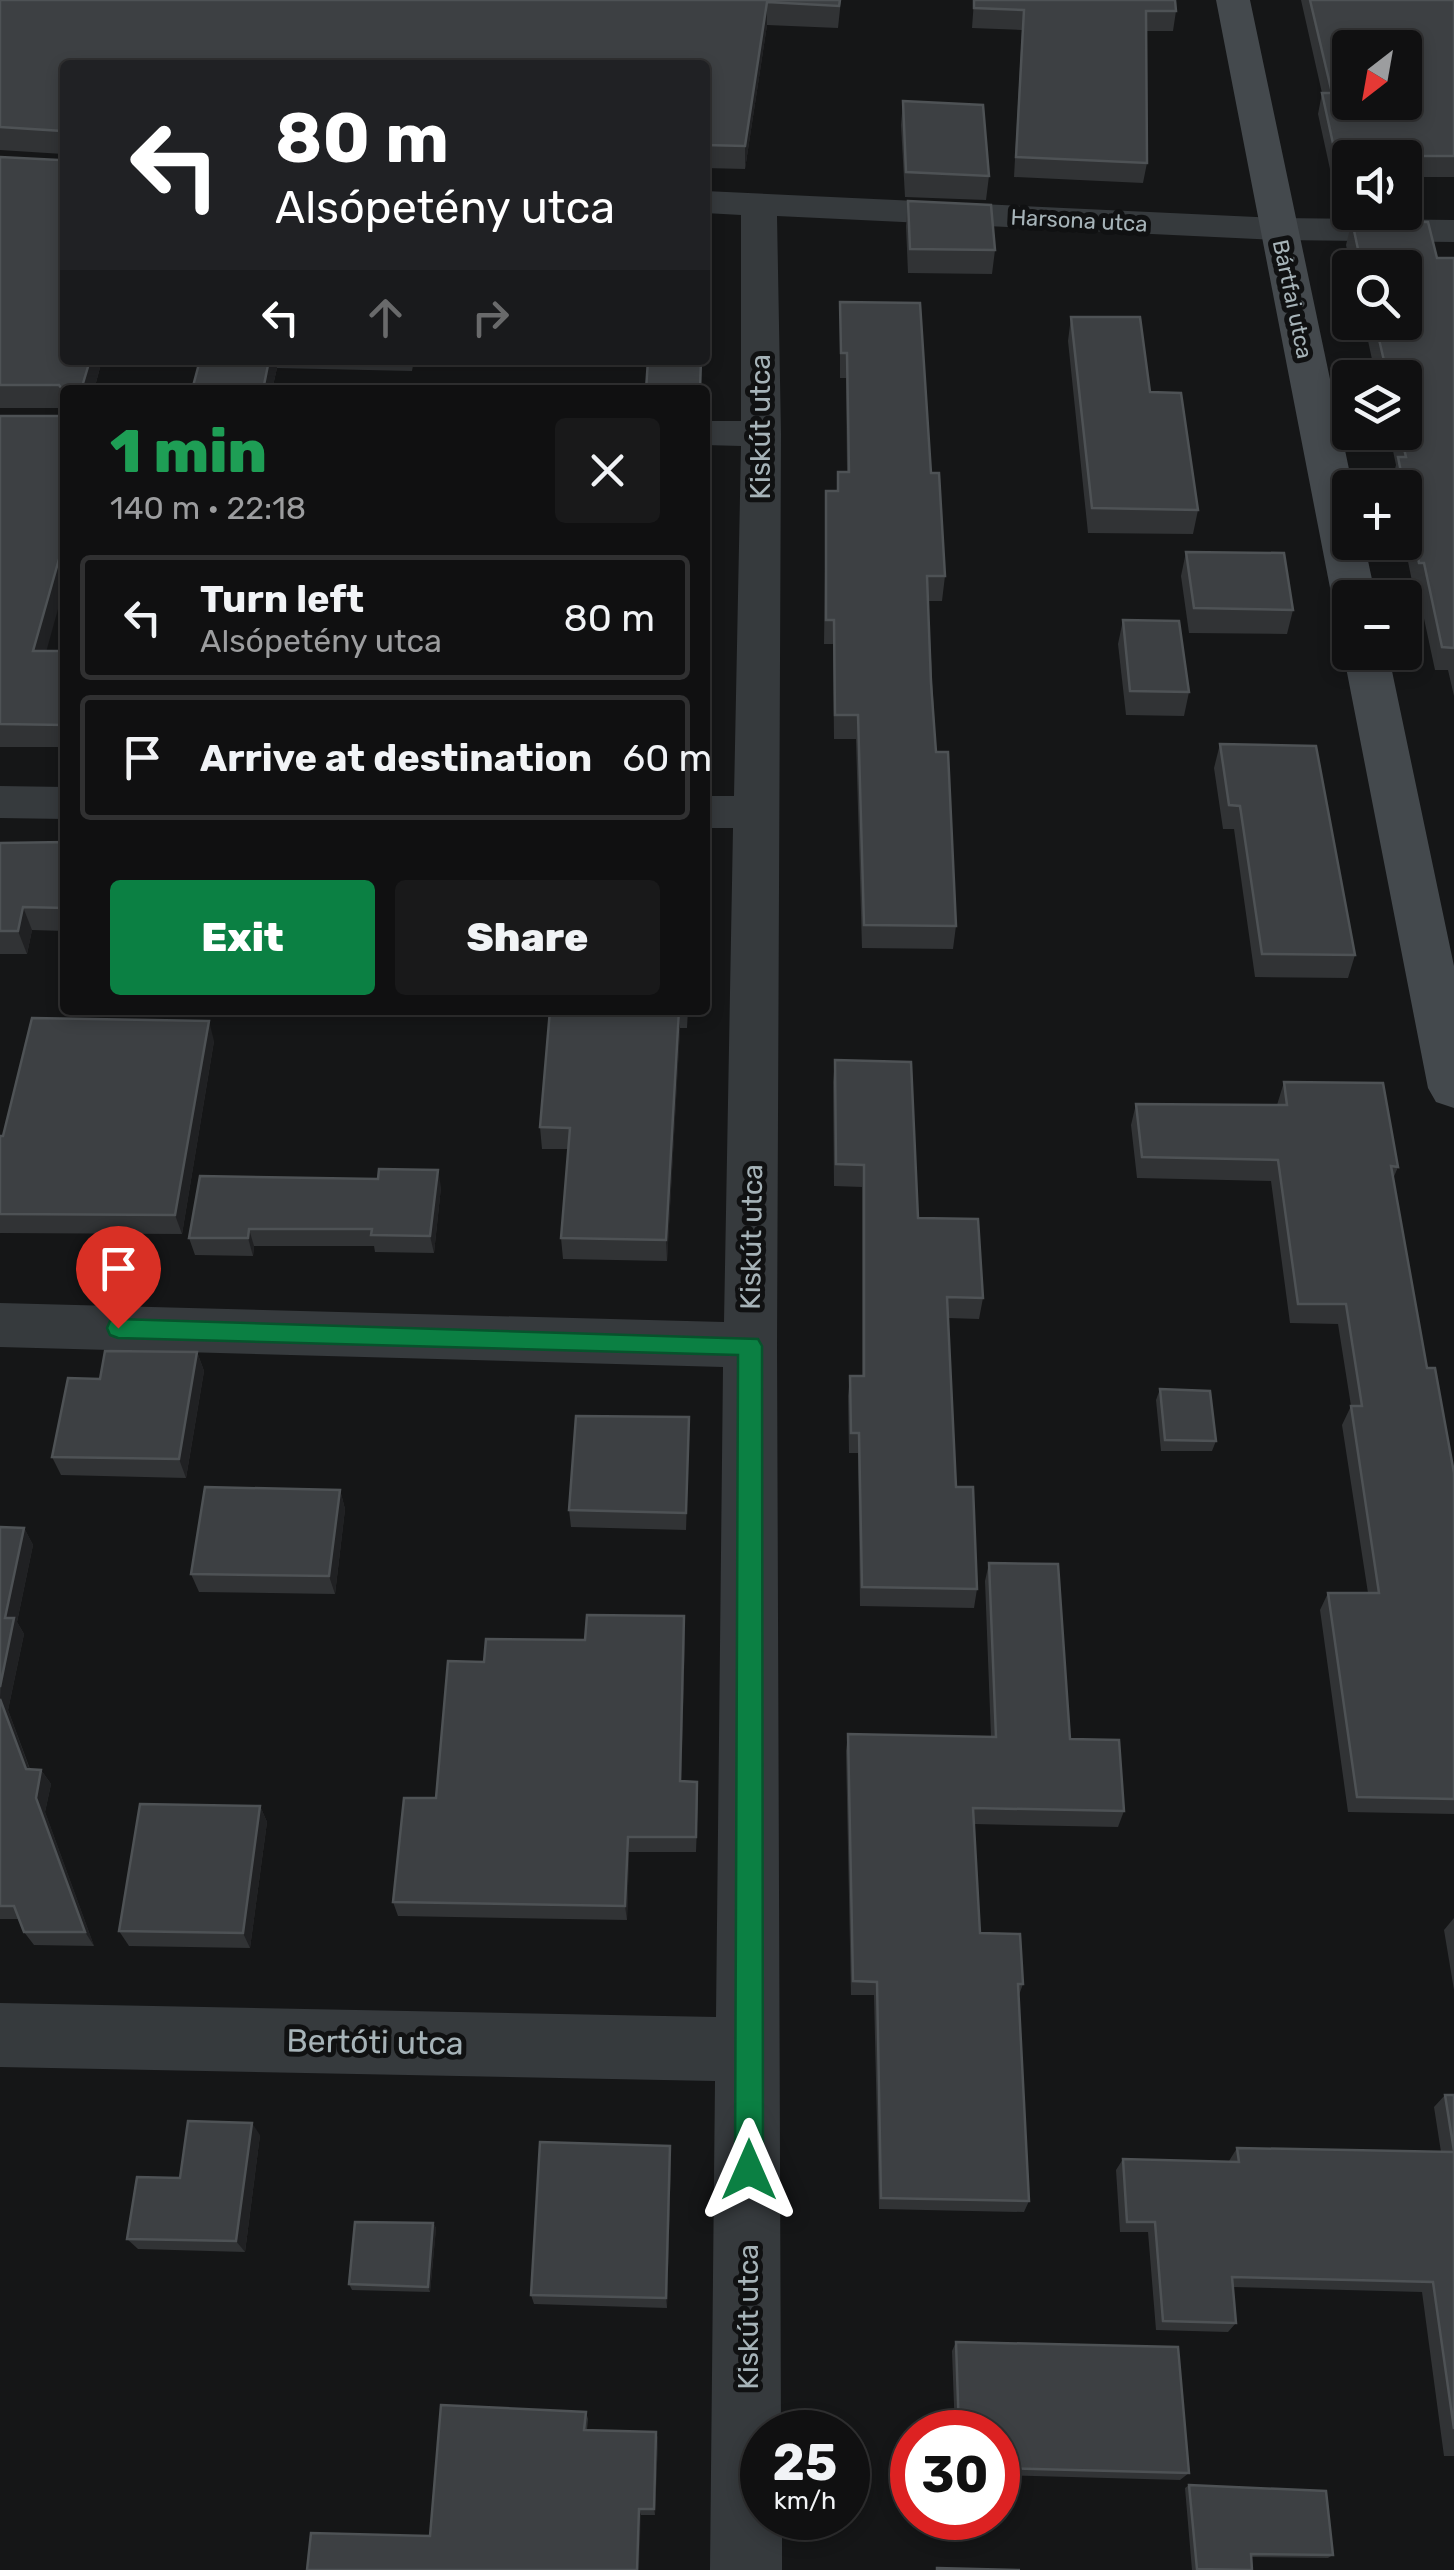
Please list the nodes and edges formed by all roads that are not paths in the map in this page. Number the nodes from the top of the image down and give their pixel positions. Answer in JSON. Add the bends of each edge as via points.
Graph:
{"nodes":[{"id":1,"x":1234,"y":0,"type":"edge"},
{"id":2,"x":710,"y":202,"type":"edge"},
{"id":3,"x":759,"y":205,"type":"junction"},
{"id":4,"x":1279,"y":229,"type":"junction"},
{"id":5,"x":1454,"y":230,"type":"edge"},
{"id":6,"x":710,"y":433,"type":"edge"},
{"id":7,"x":761,"y":434,"type":"junction"},
{"id":8,"x":1350,"y":580,"type":"edge"},
{"id":9,"x":1369,"y":670,"type":"edge"},
{"id":10,"x":0,"y":802,"type":"edge"},
{"id":11,"x":60,"y":803,"type":"edge"},
{"id":12,"x":730,"y":812,"type":"edge"},
{"id":13,"x":1454,"y":1088,"type":"edge"},
{"id":14,"x":0,"y":1325,"type":"edge"},
{"id":15,"x":750,"y":1346,"type":"junction"},
{"id":16,"x":0,"y":2034,"type":"edge"},
{"id":17,"x":750,"y":2050,"type":"junction"},
{"id":18,"x":746,"y":2570,"type":"edge"}],
"edges":[{"from":1,"to":4,"type":"street","name":"Bártfai utca"},
{"from":2,"to":3,"type":"street","name":"Harsona utca"},
{"from":3,"to":4,"type":"street","name":"Harsona utca"},
{"from":3,"to":7,"type":"street","name":"Kiskút utca"},
{"from":4,"to":5,"type":"street","name":"Harsona utca"},
{"from":4,"to":8,"type":"street","name":"Bártfai utca"},
{"from":6,"to":7,"type":"street"},
{"from":7,"to":12,"type":"street","name":"Kiskút utca"},
{"from":9,"to":13,"type":"street"},
{"from":10,"to":11,"type":"street"},
{"from":12,"to":15,"type":"street","name":"Kiskút utca"},
{"from":14,"to":15,"type":"street"},
{"from":15,"to":17,"type":"street","name":"Kiskút utca"},
{"from":16,"to":17,"type":"street","name":"Bertóti utca"},
{"from":17,"to":18,"type":"street","name":"Kiskút utca"}]}
